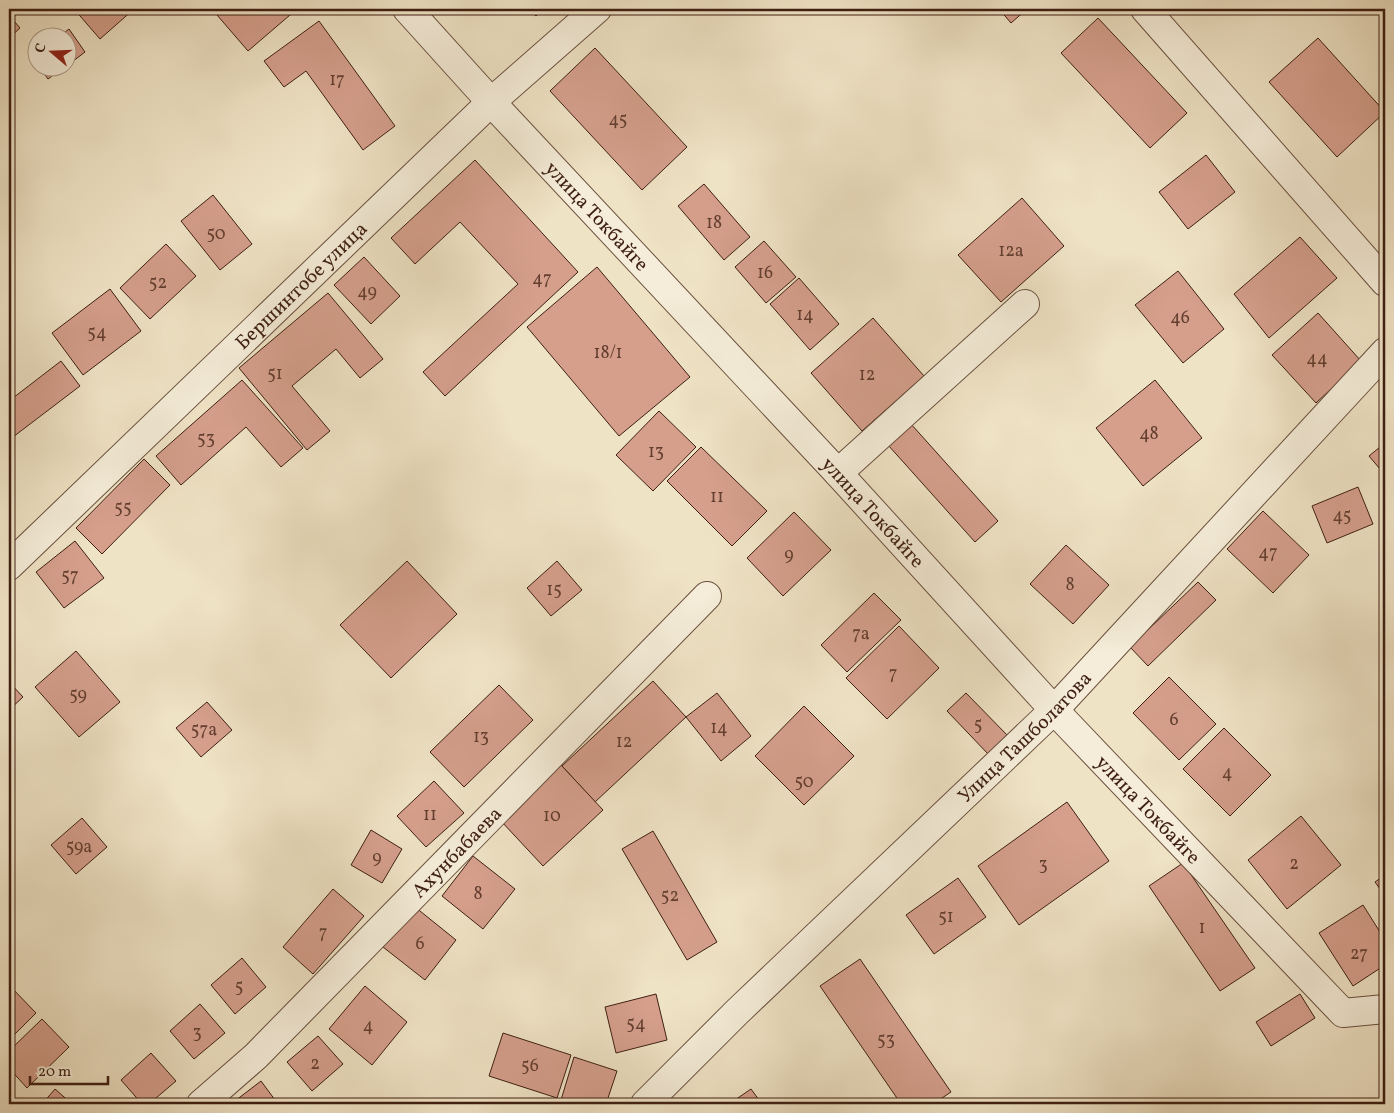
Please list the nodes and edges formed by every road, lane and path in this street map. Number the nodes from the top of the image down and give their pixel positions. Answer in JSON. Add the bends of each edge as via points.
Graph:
{"nodes":[{"id":1,"x":407,"y":9,"type":"edge"},
{"id":2,"x":597,"y":9,"type":"edge"},
{"id":3,"x":1145,"y":9,"type":"edge"},
{"id":4,"x":491,"y":102,"type":"junction"},
{"id":5,"x":1385,"y":282,"type":"edge"},
{"id":6,"x":1026,"y":304,"type":"dead end"},
{"id":7,"x":1385,"y":352,"type":"edge"},
{"id":8,"x":838,"y":473,"type":"junction"},
{"id":9,"x":9,"y":566,"type":"edge"},
{"id":10,"x":707,"y":596,"type":"dead end"},
{"id":11,"x":1054,"y":710,"type":"junction"},
{"id":12,"x":1385,"y":1009,"type":"edge"},
{"id":13,"x":201,"y":1104,"type":"edge"},
{"id":14,"x":645,"y":1104,"type":"edge"}],
"edges":[{"from":1,"to":4,"type":"street","name":"улица Токбайге"},
{"from":2,"to":4,"type":"street","name":"Бершинтобе улица"},
{"from":3,"to":5,"type":"street"},
{"from":4,"to":8,"type":"street","name":"улица Токбайге"},
{"from":4,"to":9,"type":"street","name":"Бершинтобе улица"},
{"from":6,"to":8,"type":"street"},
{"from":7,"to":11,"type":"street","name":"Улица Ташболатова"},
{"from":8,"to":11,"type":"street","name":"улица Токбайге"},
{"from":10,"to":13,"type":"street","name":"Ахунбабаева","via":[[256,1056]]},
{"from":11,"to":12,"type":"street","name":"улица Токбайге","via":[[1343,1014]]},
{"from":11,"to":14,"type":"street","name":"Улица Ташболатова"}]}
